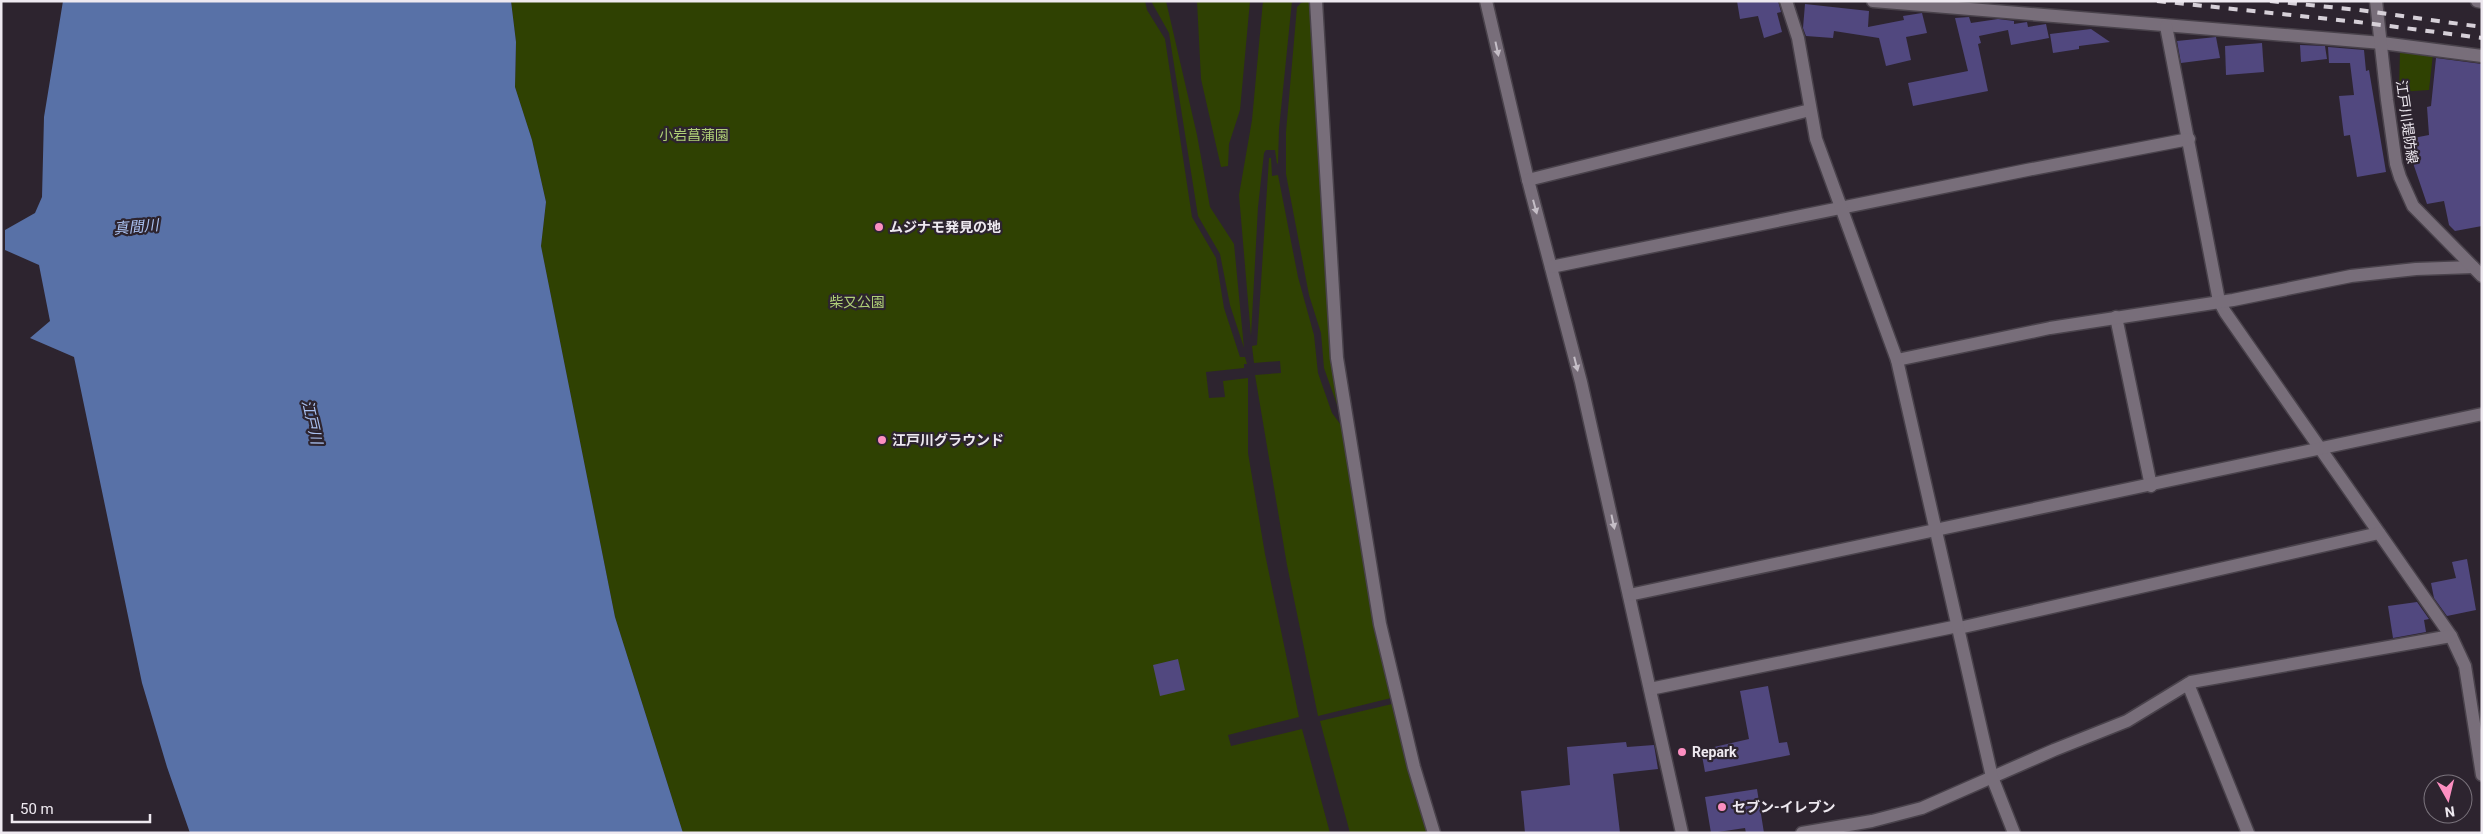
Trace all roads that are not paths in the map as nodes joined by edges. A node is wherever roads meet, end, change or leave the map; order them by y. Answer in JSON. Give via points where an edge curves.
{"nodes":[{"id":1,"x":1316,"y":1,"type":"edge"},
{"id":2,"x":1486,"y":1,"type":"edge"},
{"id":3,"x":1786,"y":1,"type":"edge"},
{"id":4,"x":1873,"y":1,"type":"edge"},
{"id":5,"x":2376,"y":1,"type":"edge"},
{"id":6,"x":2477,"y":1,"type":"edge"},
{"id":7,"x":2482,"y":2,"type":"edge"},
{"id":8,"x":2166,"y":26,"type":"junction"},
{"id":9,"x":2382,"y":43,"type":"junction"},
{"id":10,"x":2482,"y":56,"type":"edge"},
{"id":11,"x":1810,"y":110,"type":"junction"},
{"id":12,"x":2189,"y":140,"type":"junction"},
{"id":13,"x":1528,"y":180,"type":"junction"},
{"id":14,"x":1841,"y":207,"type":"junction"},
{"id":15,"x":1551,"y":267,"type":"junction"},
{"id":16,"x":2477,"y":272,"type":"edge"},
{"id":17,"x":2220,"y":301,"type":"junction"},
{"id":18,"x":2116,"y":317,"type":"junction"},
{"id":19,"x":1897,"y":360,"type":"junction"},
{"id":20,"x":2482,"y":414,"type":"edge"},
{"id":21,"x":2321,"y":449,"type":"junction"},
{"id":22,"x":2151,"y":486,"type":"junction"},
{"id":23,"x":1936,"y":530,"type":"junction"},
{"id":24,"x":2380,"y":533,"type":"junction"},
{"id":25,"x":1628,"y":595,"type":"junction"},
{"id":26,"x":1958,"y":627,"type":"junction"},
{"id":27,"x":2451,"y":636,"type":"junction"},
{"id":28,"x":2188,"y":684,"type":"junction"},
{"id":29,"x":1650,"y":689,"type":"junction"},
{"id":30,"x":2482,"y":775,"type":"edge"},
{"id":31,"x":1992,"y":777,"type":"junction"},
{"id":32,"x":1874,"y":827,"type":"edge"},
{"id":33,"x":1434,"y":833,"type":"edge"},
{"id":34,"x":1682,"y":833,"type":"edge"},
{"id":35,"x":1802,"y":833,"type":"edge"},
{"id":36,"x":2014,"y":833,"type":"edge"},
{"id":37,"x":2248,"y":833,"type":"edge"}],
"edges":[{"from":1,"to":33,"type":"street","via":[[1336,358],[1380,624],[1411,759]]},
{"from":2,"to":13,"type":"street","one_way":true},
{"from":3,"to":11,"type":"street","via":[[1798,38]]},
{"from":4,"to":8,"type":"street"},
{"from":5,"to":9,"type":"street","name":"江戸川堤防線"},
{"from":6,"to":7,"type":"street"},
{"from":8,"to":9,"type":"street"},
{"from":8,"to":12,"type":"street"},
{"from":9,"to":10,"type":"street"},
{"from":9,"to":16,"type":"street","name":"江戸川堤防線","via":[[2387,100],[2400,177],[2413,206]]},
{"from":11,"to":13,"type":"street"},
{"from":11,"to":14,"type":"street","via":[[1816,139]]},
{"from":12,"to":14,"type":"street"},
{"from":12,"to":17,"type":"street"},
{"from":13,"to":15,"type":"street","one_way":true},
{"from":14,"to":15,"type":"street"},
{"from":14,"to":19,"type":"street"},
{"from":15,"to":25,"type":"street","one_way":true,"via":[[1581,382]]},
{"from":16,"to":17,"type":"street","via":[[2416,269],[2351,276]]},
{"from":17,"to":18,"type":"street"},
{"from":17,"to":21,"type":"street","via":[[2224,312]]},
{"from":18,"to":19,"type":"street"},
{"from":18,"to":22,"type":"street"},
{"from":19,"to":23,"type":"street"},
{"from":20,"to":21,"type":"street"},
{"from":21,"to":22,"type":"street"},
{"from":21,"to":24,"type":"street"},
{"from":22,"to":23,"type":"street"},
{"from":23,"to":25,"type":"street"},
{"from":23,"to":26,"type":"street"},
{"from":24,"to":26,"type":"street"},
{"from":24,"to":27,"type":"street"},
{"from":25,"to":29,"type":"street"},
{"from":26,"to":29,"type":"street"},
{"from":26,"to":31,"type":"street"},
{"from":27,"to":28,"type":"street"},
{"from":27,"to":30,"type":"street","via":[[2465,666]]},
{"from":28,"to":31,"type":"street","via":[[2127,721]]},
{"from":28,"to":37,"type":"street"},
{"from":29,"to":34,"type":"street"},
{"from":31,"to":32,"type":"street"},
{"from":31,"to":36,"type":"street"},
{"from":32,"to":35,"type":"street"}]}
